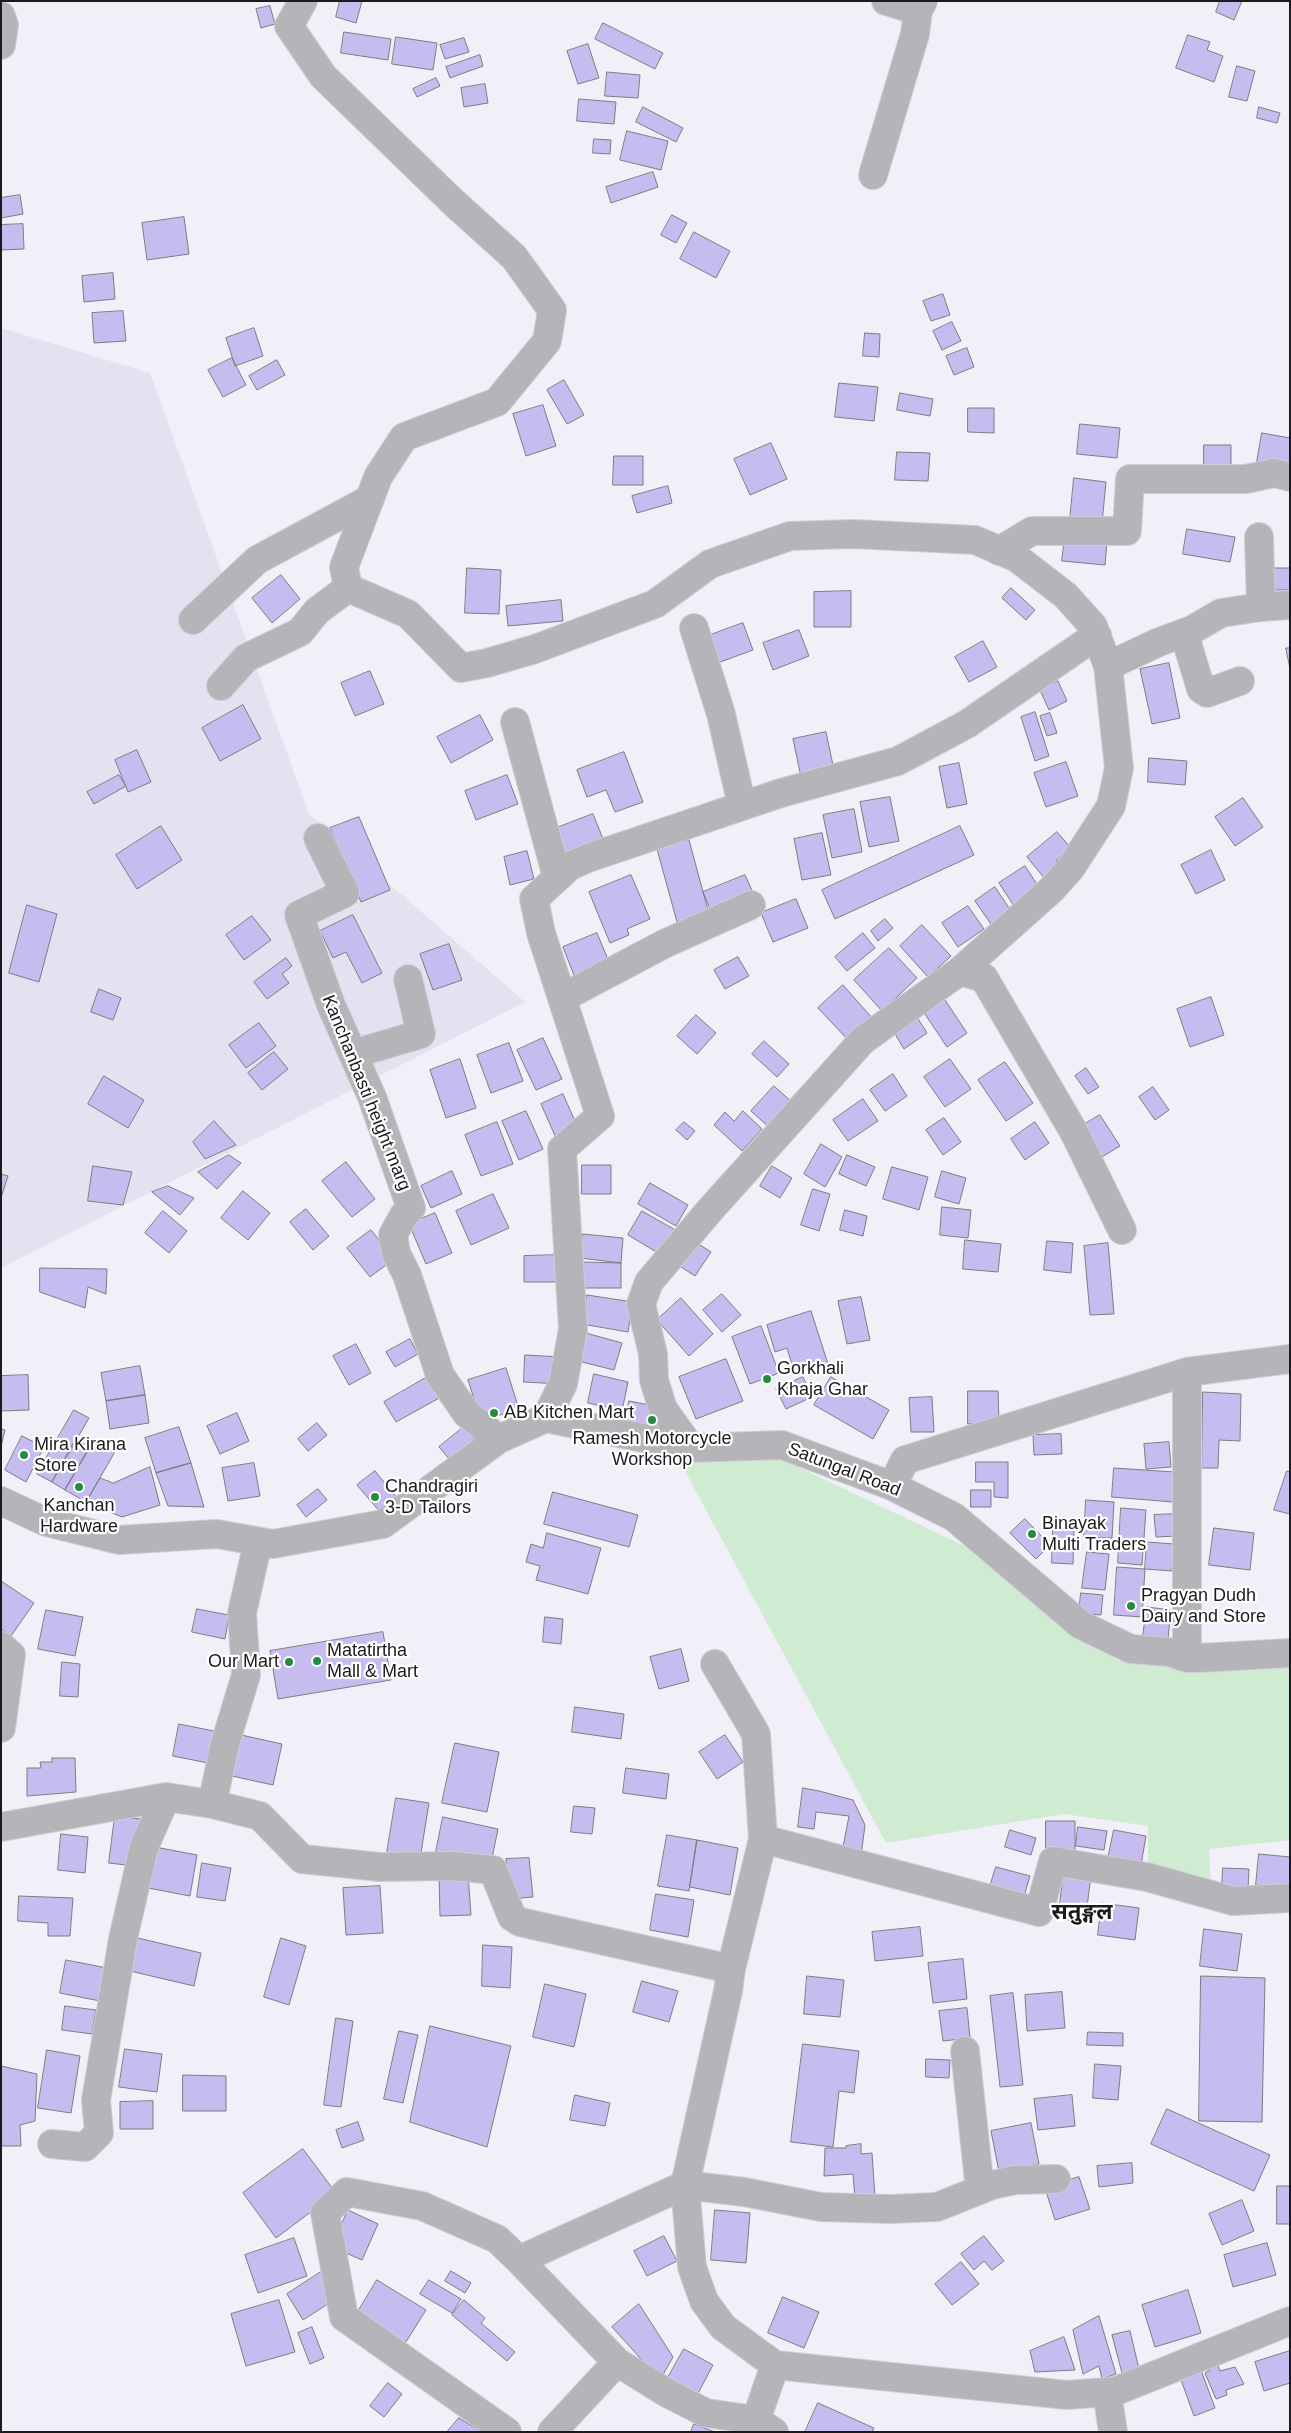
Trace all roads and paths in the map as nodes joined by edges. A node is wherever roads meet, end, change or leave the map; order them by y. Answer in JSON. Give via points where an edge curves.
{"nodes":[{"id":1,"x":303,"y":1,"type":"edge"},
{"id":2,"x":886,"y":1,"type":"edge"},
{"id":3,"x":920,"y":6,"type":"edge"},
{"id":4,"x":1,"y":16,"type":"edge"},
{"id":5,"x":1,"y":45,"type":"edge"},
{"id":6,"x":873,"y":175,"type":"dead end"},
{"id":7,"x":1290,"y":477,"type":"edge"},
{"id":8,"x":370,"y":499,"type":"junction"},
{"id":9,"x":1259,"y":537,"type":"dead end"},
{"id":10,"x":999,"y":550,"type":"junction"},
{"id":11,"x":348,"y":588,"type":"junction"},
{"id":12,"x":1290,"y":605,"type":"edge"},
{"id":13,"x":1260,"y":606,"type":"junction"},
{"id":14,"x":193,"y":620,"type":"dead end"},
{"id":15,"x":694,"y":628,"type":"dead end"},
{"id":16,"x":1184,"y":633,"type":"junction"},
{"id":17,"x":1097,"y":635,"type":"junction"},
{"id":18,"x":1108,"y":666,"type":"junction"},
{"id":19,"x":1240,"y":681,"type":"dead end"},
{"id":20,"x":221,"y":686,"type":"dead end"},
{"id":21,"x":515,"y":722,"type":"dead end"},
{"id":22,"x":742,"y":806,"type":"junction"},
{"id":23,"x":318,"y":838,"type":"dead end"},
{"id":24,"x":557,"y":877,"type":"junction"},
{"id":25,"x":751,"y":905,"type":"dead end"},
{"id":26,"x":960,"y":971,"type":"junction"},
{"id":27,"x":408,"y":979,"type":"dead end"},
{"id":28,"x":562,"y":998,"type":"junction"},
{"id":29,"x":353,"y":1054,"type":"junction"},
{"id":30,"x":1122,"y":1230,"type":"dead end"},
{"id":31,"x":1290,"y":1359,"type":"edge"},
{"id":32,"x":1187,"y":1372,"type":"junction"},
{"id":33,"x":546,"y":1418,"type":"junction"},
{"id":34,"x":500,"y":1439,"type":"junction"},
{"id":35,"x":691,"y":1448,"type":"junction"},
{"id":36,"x":892,"y":1486,"type":"junction"},
{"id":37,"x":1,"y":1502,"type":"edge"},
{"id":38,"x":258,"y":1542,"type":"junction"},
{"id":39,"x":1,"y":1646,"type":"edge"},
{"id":40,"x":1290,"y":1652,"type":"edge"},
{"id":41,"x":1187,"y":1658,"type":"junction"},
{"id":42,"x":715,"y":1664,"type":"dead end"},
{"id":43,"x":1,"y":1728,"type":"edge"},
{"id":44,"x":166,"y":1797,"type":"junction"},
{"id":45,"x":212,"y":1804,"type":"junction"},
{"id":46,"x":1,"y":1827,"type":"edge"},
{"id":47,"x":763,"y":1840,"type":"junction"},
{"id":48,"x":1290,"y":1898,"type":"edge"},
{"id":49,"x":731,"y":1969,"type":"junction"},
{"id":50,"x":965,"y":2051,"type":"dead end"},
{"id":51,"x":52,"y":2144,"type":"dead end"},
{"id":52,"x":1056,"y":2179,"type":"dead end"},
{"id":53,"x":685,"y":2184,"type":"junction"},
{"id":54,"x":980,"y":2190,"type":"junction"},
{"id":55,"x":520,"y":2260,"type":"junction"},
{"id":56,"x":1290,"y":2322,"type":"edge"},
{"id":57,"x":617,"y":2362,"type":"junction"},
{"id":58,"x":775,"y":2365,"type":"junction"},
{"id":59,"x":1107,"y":2392,"type":"junction"},
{"id":60,"x":765,"y":2426,"type":"edge"},
{"id":61,"x":556,"y":2431,"type":"edge"},
{"id":62,"x":507,"y":2432,"type":"edge"},
{"id":63,"x":1113,"y":2432,"type":"edge"}],
"edges":[{"from":1,"to":8,"type":"street","via":[[289,26],[323,76],[514,257],[552,310],[547,340],[496,402],[404,437],[378,477]]},
{"from":2,"to":3,"type":"street"},
{"from":3,"to":6,"type":"street","via":[[915,34]]},
{"from":4,"to":5,"type":"street","via":[[4,24]]},
{"from":7,"to":10,"type":"street","via":[[1274,473],[1246,478],[1130,479],[1127,532],[1032,531]]},
{"from":8,"to":11,"type":"street","via":[[344,567]]},
{"from":8,"to":14,"type":"street","via":[[257,560]]},
{"from":9,"to":13,"type":"street"},
{"from":10,"to":11,"type":"street","via":[[976,540],[853,534],[790,536],[710,564],[655,604],[535,649],[461,668],[408,614]]},
{"from":10,"to":17,"type":"street","via":[[1017,558],[1066,596]]},
{"from":11,"to":20,"type":"street","via":[[318,611],[300,632],[246,658]]},
{"from":12,"to":13,"type":"street"},
{"from":13,"to":16,"type":"street","via":[[1221,613]]},
{"from":15,"to":22,"type":"street","via":[[721,714]]},
{"from":16,"to":18,"type":"street"},
{"from":16,"to":19,"type":"street","via":[[1201,689],[1207,693]]},
{"from":17,"to":18,"type":"street"},
{"from":17,"to":22,"type":"street","via":[[967,724],[898,761]]},
{"from":18,"to":26,"type":"street","via":[[1119,768],[1111,806],[1070,869],[1051,890]]},
{"from":21,"to":24,"type":"street"},
{"from":22,"to":24,"type":"street","via":[[588,858],[570,866]]},
{"from":23,"to":29,"type":"street","name":"Kanchanbasti height marg","via":[[346,893],[299,915],[331,1005]]},
{"from":24,"to":28,"type":"street","via":[[534,899],[541,933]]},
{"from":25,"to":28,"type":"street","via":[[666,944]]},
{"from":26,"to":30,"type":"street","via":[[984,978],[1074,1132]]},
{"from":26,"to":35,"type":"street","via":[[863,1040],[649,1282],[641,1304],[653,1354],[654,1380],[663,1409]]},
{"from":27,"to":29,"type":"street","via":[[421,1034]]},
{"from":28,"to":33,"type":"street","via":[[600,1116],[562,1149],[573,1329],[563,1384]]},
{"from":29,"to":34,"type":"street","name":"Kanchanbasti height marg","via":[[372,1097],[411,1208],[393,1235],[396,1253],[407,1275],[440,1375],[467,1414]]},
{"from":31,"to":32,"type":"street"},
{"from":32,"to":36,"type":"street","via":[[905,1460]]},
{"from":32,"to":41,"type":"street"},
{"from":33,"to":34,"type":"street"},
{"from":33,"to":35,"type":"street","name":"Satungal Road"},
{"from":34,"to":38,"type":"street","via":[[383,1524],[282,1543]]},
{"from":35,"to":36,"type":"street","name":"Satungal Road","via":[[782,1445]]},
{"from":36,"to":41,"type":"street","name":"Satungal Road","via":[[954,1517],[1081,1624],[1130,1649],[1168,1652]]},
{"from":37,"to":38,"type":"street","via":[[46,1522],[119,1540],[217,1534]]},
{"from":38,"to":45,"type":"street","via":[[242,1613],[246,1675],[225,1744]]},
{"from":39,"to":43,"type":"street","via":[[11,1656]]},
{"from":40,"to":41,"type":"street","name":"Satungal Road"},
{"from":42,"to":47,"type":"street","via":[[756,1734]]},
{"from":44,"to":45,"type":"street"},
{"from":44,"to":46,"type":"street"},
{"from":44,"to":51,"type":"street","via":[[144,1847],[123,1939],[96,2100],[99,2133],[85,2147]]},
{"from":45,"to":49,"type":"street","via":[[260,1816],[302,1859],[380,1867],[453,1866],[493,1870],[512,1917],[520,1922]]},
{"from":47,"to":48,"type":"street","via":[[1039,1912],[1053,1861],[1147,1876],[1234,1901]]},
{"from":47,"to":49,"type":"street"},
{"from":49,"to":53,"type":"street"},
{"from":50,"to":54,"type":"street"},
{"from":52,"to":54,"type":"street","via":[[1015,2180]]},
{"from":53,"to":54,"type":"street","via":[[821,2207],[890,2210],[937,2208]]},
{"from":53,"to":55,"type":"street"},
{"from":53,"to":58,"type":"street","via":[[692,2267],[704,2301],[723,2327]]},
{"from":55,"to":57,"type":"street"},
{"from":55,"to":62,"type":"street","via":[[496,2238],[422,2206],[347,2192],[325,2214],[344,2317]]},
{"from":56,"to":59,"type":"street"},
{"from":57,"to":60,"type":"street","via":[[667,2393],[706,2412]]},
{"from":57,"to":61,"type":"street"},
{"from":58,"to":59,"type":"street","via":[[1067,2395]]},
{"from":58,"to":60,"type":"street"},
{"from":59,"to":63,"type":"street"}]}
